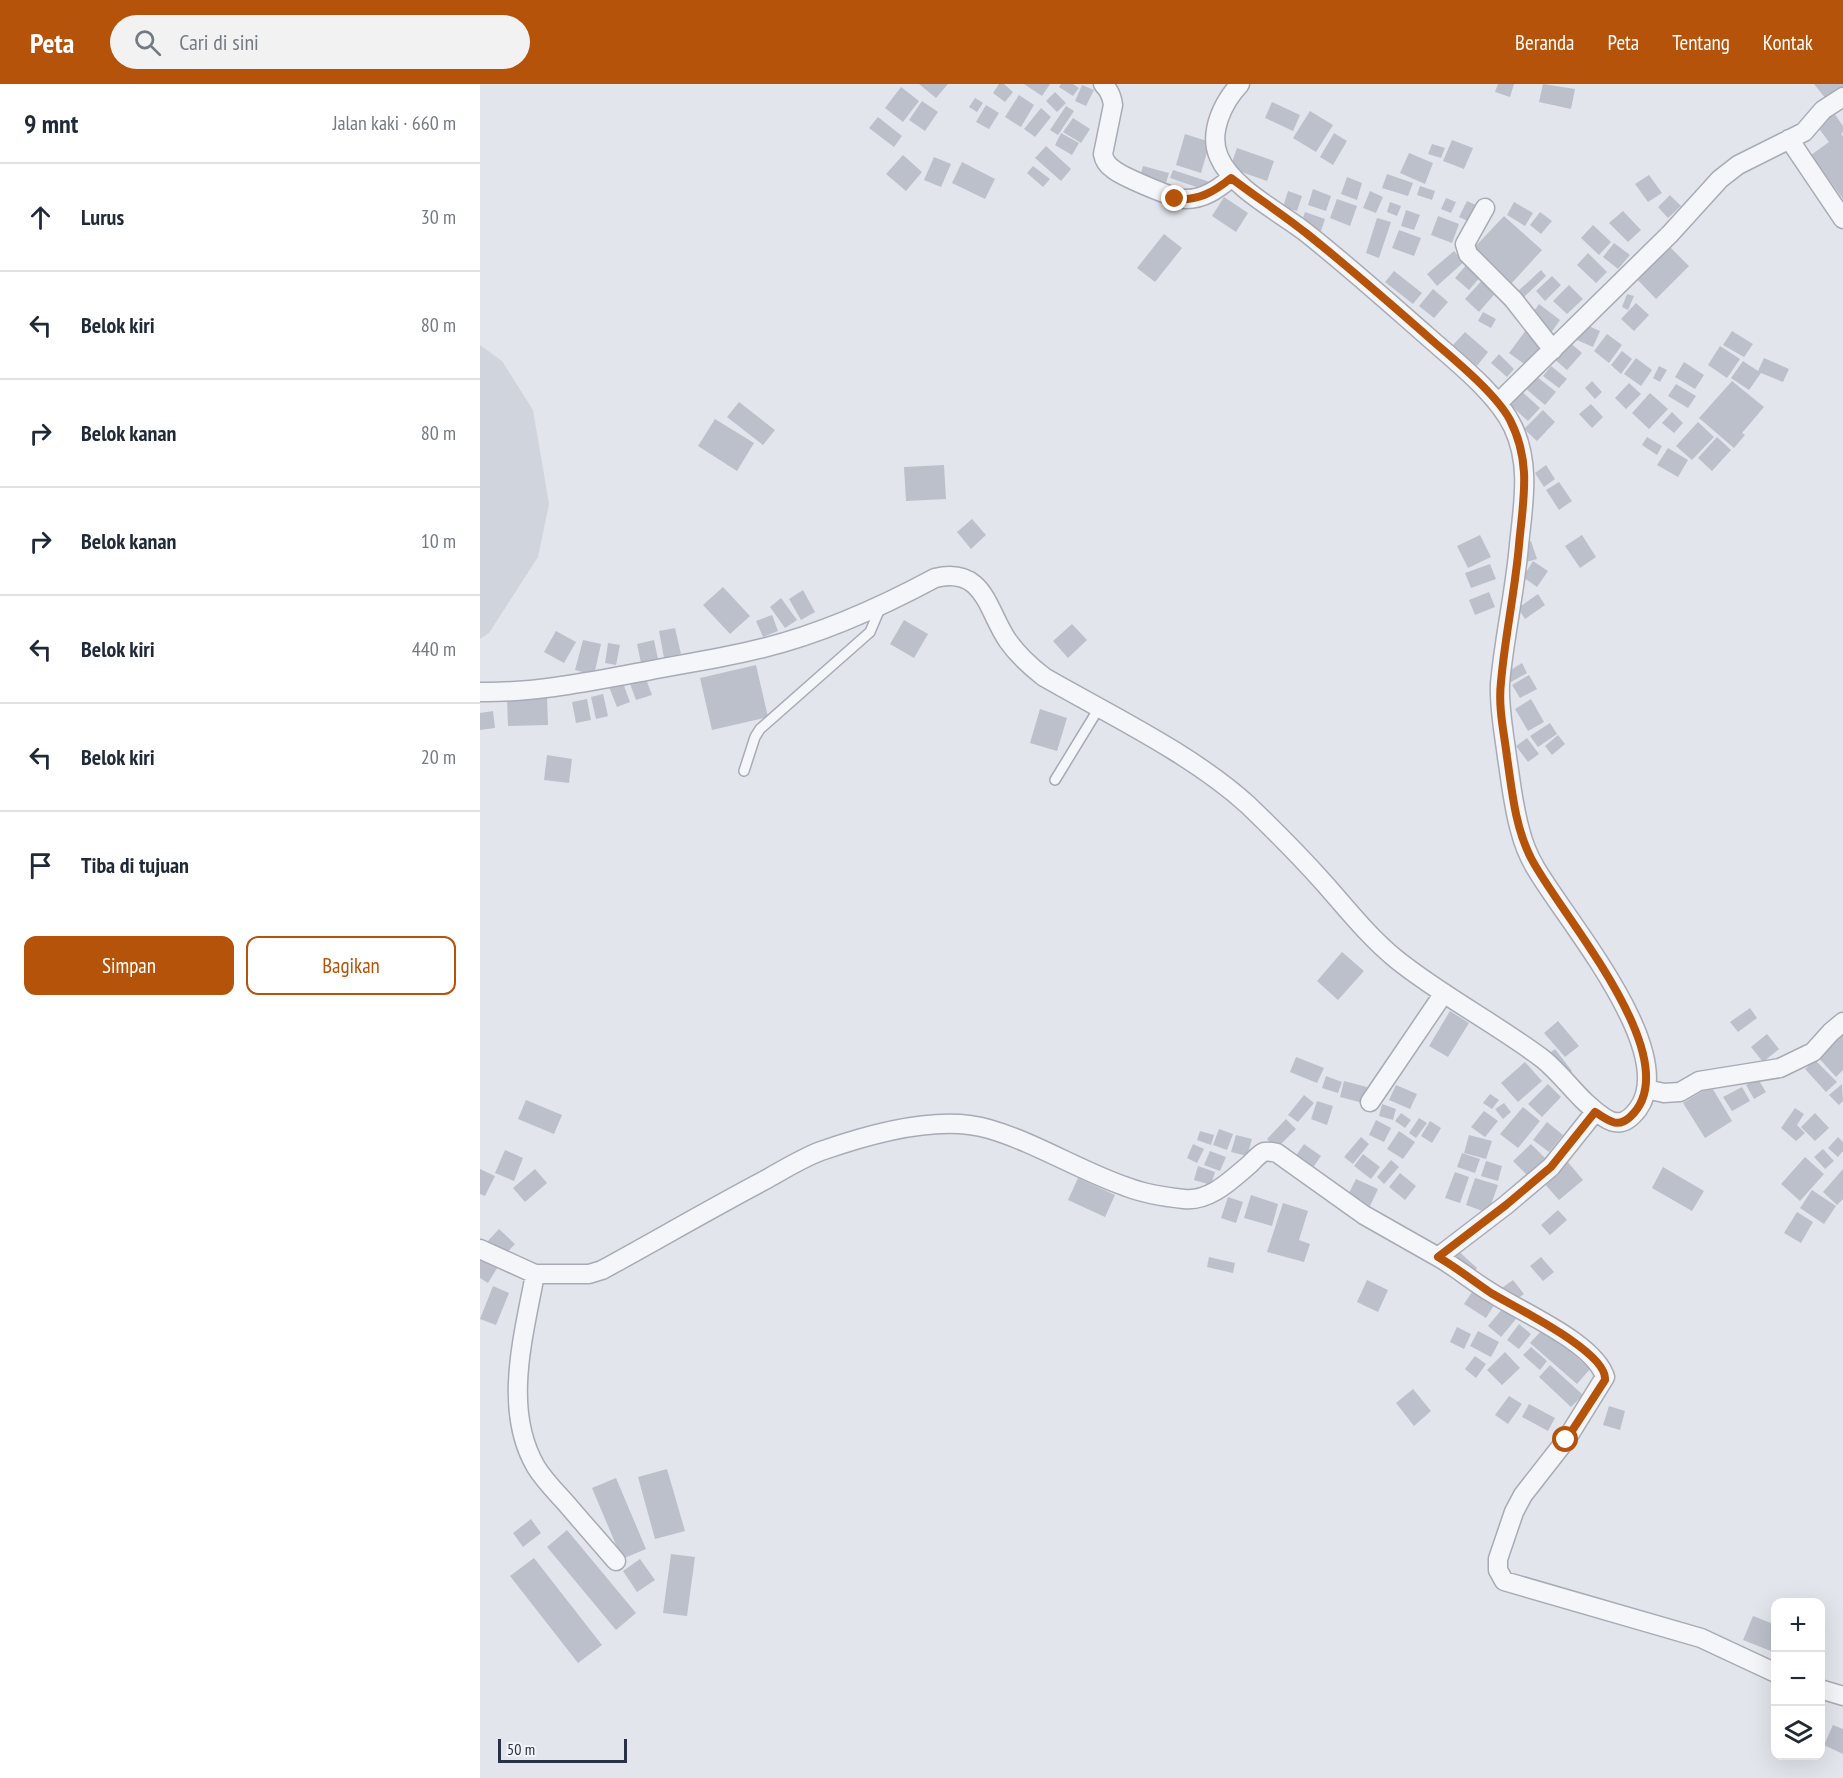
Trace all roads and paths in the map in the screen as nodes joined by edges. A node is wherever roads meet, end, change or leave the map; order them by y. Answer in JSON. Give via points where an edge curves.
{"nodes":[{"id":1,"x":1103,"y":84,"type":"edge"},
{"id":2,"x":1239,"y":84,"type":"edge"},
{"id":3,"x":1843,"y":97,"type":"edge"},
{"id":4,"x":1789,"y":140,"type":"junction"},
{"id":5,"x":1231,"y":178,"type":"junction"},
{"id":6,"x":1485,"y":208,"type":"dead end"},
{"id":7,"x":1843,"y":219,"type":"edge"},
{"id":8,"x":1553,"y":350,"type":"junction"},
{"id":9,"x":1498,"y":403,"type":"junction"},
{"id":10,"x":881,"y":605,"type":"junction"},
{"id":11,"x":480,"y":692,"type":"edge"},
{"id":12,"x":1099,"y":708,"type":"junction"},
{"id":13,"x":744,"y":771,"type":"dead end"},
{"id":14,"x":1055,"y":780,"type":"dead end"},
{"id":15,"x":1444,"y":993,"type":"junction"},
{"id":16,"x":1843,"y":1022,"type":"edge"},
{"id":17,"x":1646,"y":1089,"type":"junction"},
{"id":18,"x":1370,"y":1102,"type":"dead end"},
{"id":19,"x":1595,"y":1112,"type":"junction"},
{"id":20,"x":480,"y":1249,"type":"edge"},
{"id":21,"x":1438,"y":1257,"type":"junction"},
{"id":22,"x":535,"y":1274,"type":"junction"},
{"id":23,"x":616,"y":1561,"type":"dead end"},
{"id":24,"x":1771,"y":1671,"type":"edge"},
{"id":25,"x":1825,"y":1690,"type":"edge"},
{"id":26,"x":1843,"y":1696,"type":"edge"}],
"edges":[{"from":1,"to":5,"type":"street","via":[[1113,105],[1103,154],[1114,170],[1165,195],[1185,200],[1208,194]]},
{"from":2,"to":5,"type":"street","via":[[1226,101],[1216,134],[1218,157]]},
{"from":3,"to":4,"type":"street","via":[[1823,110],[1804,132]]},
{"from":4,"to":7,"type":"street"},
{"from":4,"to":8,"type":"street","via":[[1738,165],[1720,179]]},
{"from":5,"to":9,"type":"street","via":[[1304,231],[1451,357]]},
{"from":6,"to":8,"type":"street","via":[[1465,244],[1468,254],[1513,299]]},
{"from":8,"to":9,"type":"street"},
{"from":9,"to":17,"type":"street","via":[[1516,433],[1524,474],[1524,516],[1500,686],[1503,736],[1515,808],[1535,867],[1630,1017],[1643,1051]]},
{"from":10,"to":11,"type":"street","via":[[816,633],[744,652],[545,688]]},
{"from":10,"to":12,"type":"street","via":[[935,578],[948,575],[968,579],[986,596],[1007,640],[1030,666]]},
{"from":10,"to":13,"type":"lane","via":[[870,632],[760,729]]},
{"from":12,"to":14,"type":"lane"},
{"from":12,"to":15,"type":"street","via":[[1188,761],[1246,804],[1377,942]]},
{"from":15,"to":18,"type":"street"},
{"from":15,"to":19,"type":"street","via":[[1556,1070]]},
{"from":16,"to":17,"type":"street","via":[[1813,1052],[1780,1068],[1698,1081],[1680,1092]]},
{"from":17,"to":19,"type":"street","via":[[1636,1112],[1619,1124]]},
{"from":19,"to":21,"type":"street","via":[[1551,1167]]},
{"from":20,"to":22,"type":"street"},
{"from":21,"to":22,"type":"street","via":[[1364,1215],[1271,1151],[1261,1153],[1227,1184],[1190,1200],[1128,1188],[990,1129],[951,1123],[893,1130],[820,1151],[602,1270],[589,1274]]},
{"from":21,"to":24,"type":"street","via":[[1580,1346],[1605,1377],[1514,1512],[1498,1559],[1504,1581],[1701,1638]]},
{"from":22,"to":23,"type":"street","via":[[520,1360],[521,1430],[536,1466]]},
{"from":25,"to":26,"type":"street"}]}
